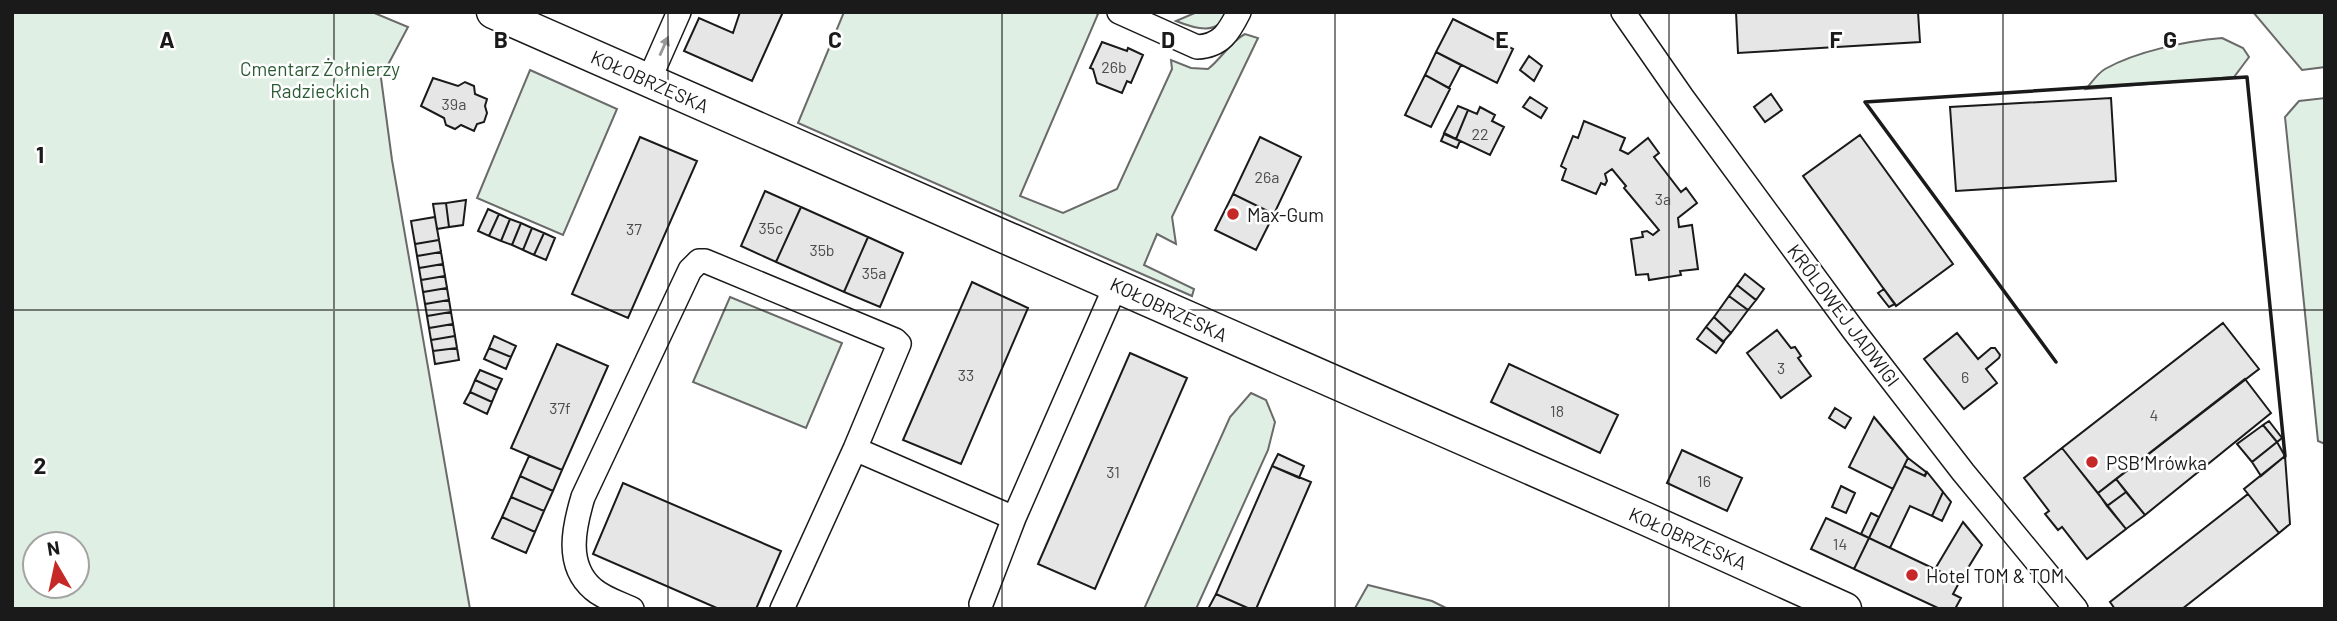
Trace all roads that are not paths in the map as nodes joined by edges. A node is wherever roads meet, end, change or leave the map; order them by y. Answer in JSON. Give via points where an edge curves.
{"nodes":[{"id":1,"x":493,"y":12,"type":"edge"},
{"id":2,"x":679,"y":12,"type":"edge"},
{"id":3,"x":1119,"y":12,"type":"edge"},
{"id":4,"x":1239,"y":12,"type":"edge"},
{"id":5,"x":1623,"y":12,"type":"edge"},
{"id":6,"x":649,"y":80,"type":"junction"},
{"id":7,"x":1116,"y":285,"type":"junction"},
{"id":8,"x":855,"y":449,"type":"junction"},
{"id":9,"x":1014,"y":518,"type":"junction"},
{"id":10,"x":981,"y":604,"type":"dead end"},
{"id":11,"x":632,"y":609,"type":"edge"},
{"id":12,"x":782,"y":609,"type":"edge"},
{"id":13,"x":1845,"y":609,"type":"edge"},
{"id":14,"x":2076,"y":609,"type":"edge"}],
"edges":[{"from":1,"to":6,"type":"main road","name":"KOŁOBRZESKA"},
{"from":6,"to":2,"type":"street","one_way":true},
{"from":3,"to":4,"type":"street","via":[[1197,47],[1211,47],[1221,41]]},
{"from":5,"to":14,"type":"street","name":"KRÓLOWEJ JADWIGI","via":[[1854,331]]},
{"from":6,"to":7,"type":"main road","name":"KOŁOBRZESKA"},
{"from":7,"to":9,"type":"street"},
{"from":7,"to":13,"type":"main road","name":"KOŁOBRZESKA"},
{"from":8,"to":9,"type":"street"},
{"from":8,"to":11,"type":"street","via":[[899,344],[699,261],[690,270],[583,497],[573,534],[578,570],[586,582]]},
{"from":8,"to":12,"type":"street"},
{"from":9,"to":10,"type":"street"}]}
